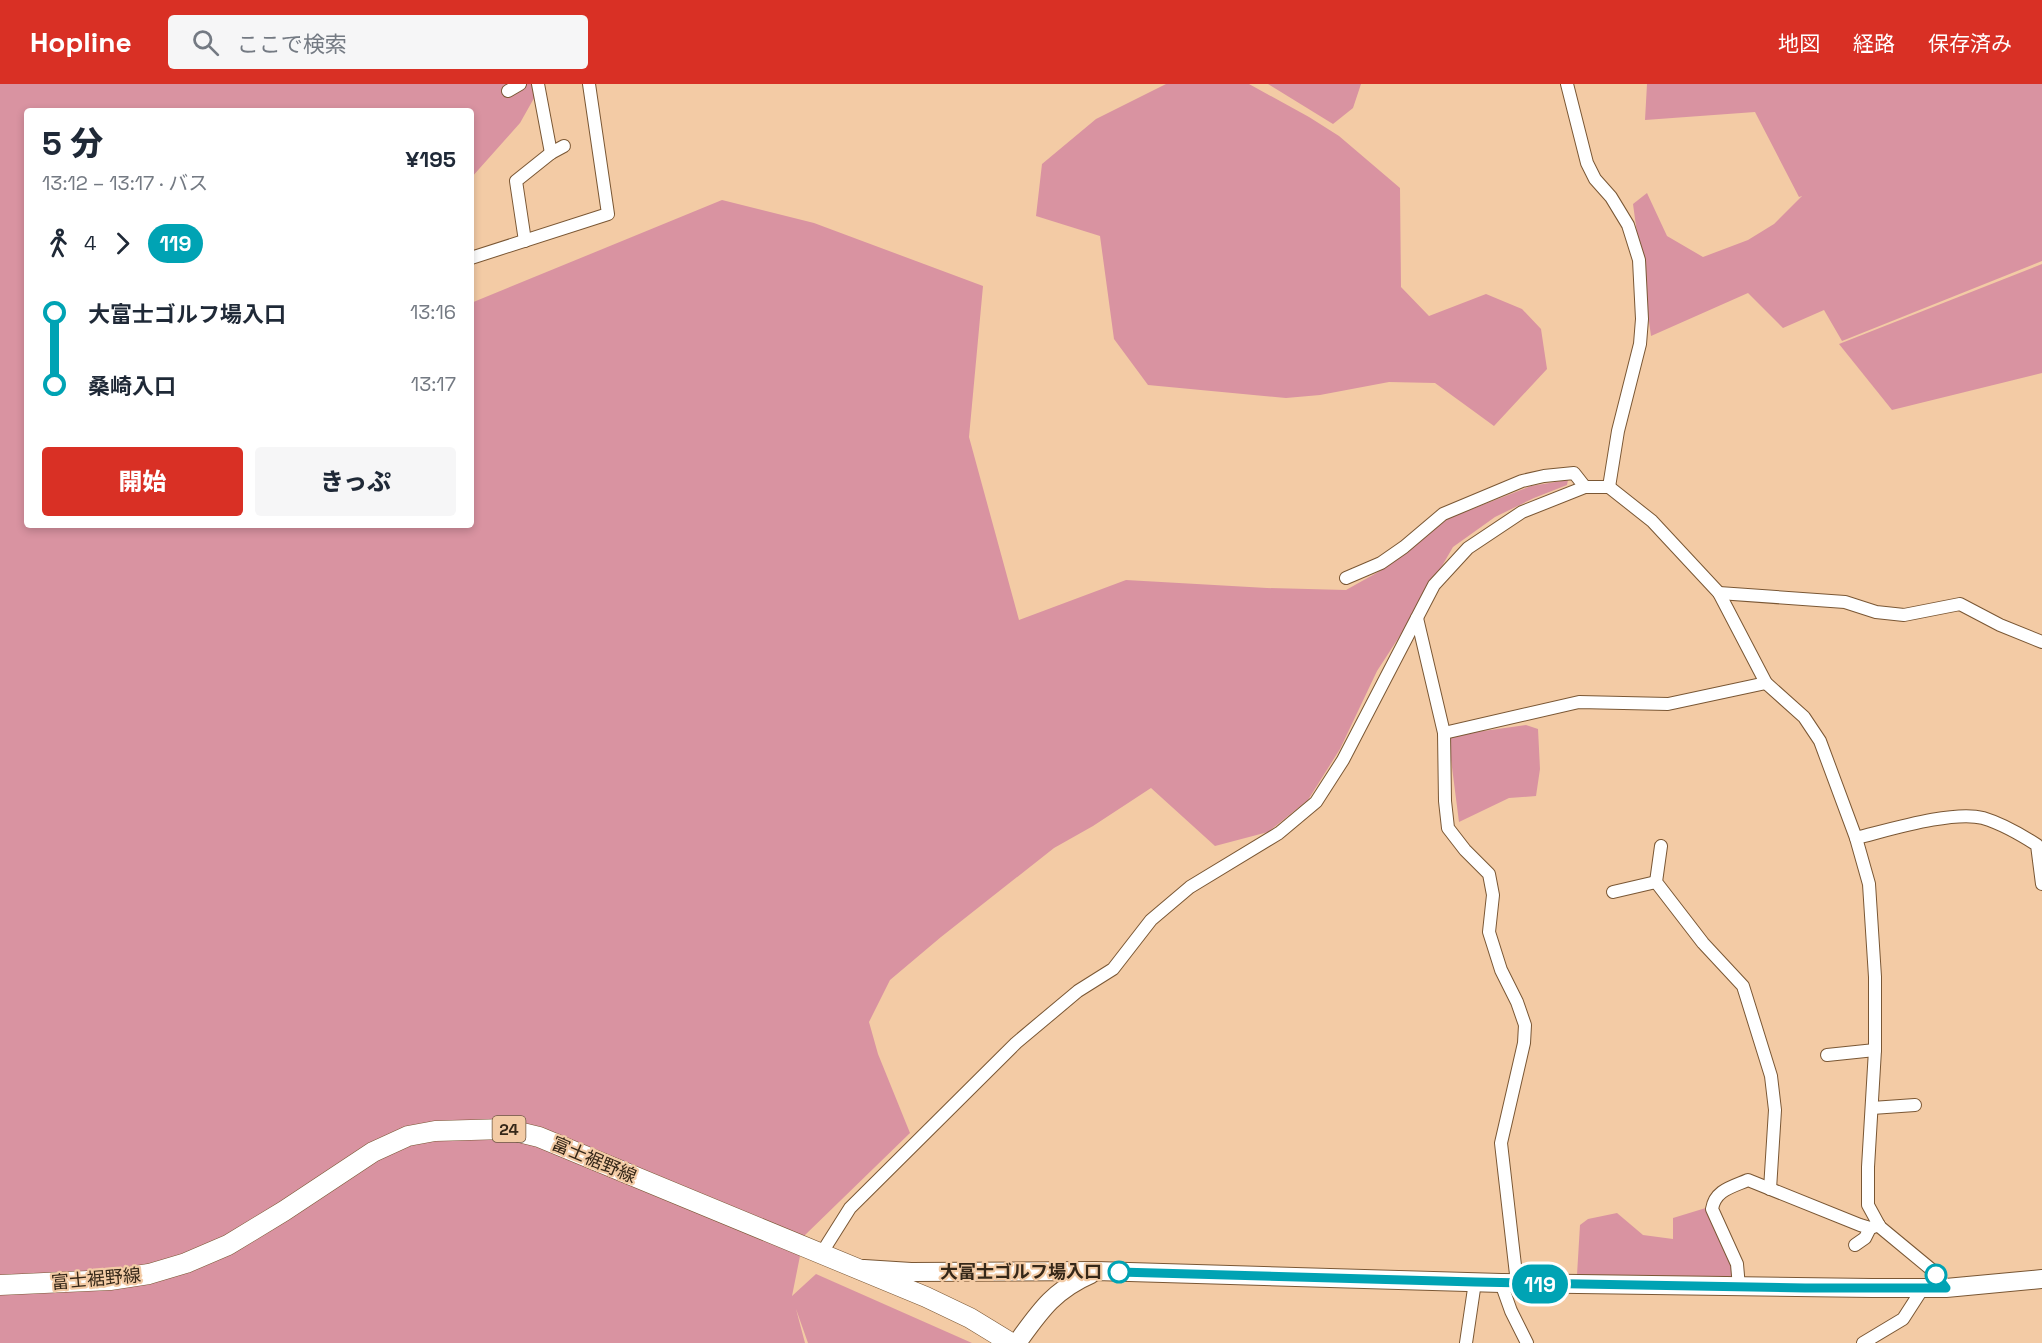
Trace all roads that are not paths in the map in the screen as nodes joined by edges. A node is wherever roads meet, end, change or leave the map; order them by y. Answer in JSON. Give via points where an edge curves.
{"nodes":[{"id":1,"x":520,"y":84,"type":"edge"},
{"id":2,"x":538,"y":84,"type":"edge"},
{"id":3,"x":589,"y":84,"type":"edge"},
{"id":4,"x":1567,"y":84,"type":"edge"},
{"id":5,"x":508,"y":91,"type":"dead end"},
{"id":6,"x":564,"y":146,"type":"dead end"},
{"id":7,"x":550,"y":153,"type":"junction"},
{"id":8,"x":525,"y":241,"type":"junction"},
{"id":9,"x":474,"y":257,"type":"edge"},
{"id":10,"x":1585,"y":487,"type":"junction"},
{"id":11,"x":1609,"y":487,"type":"junction"},
{"id":12,"x":1346,"y":578,"type":"dead end"},
{"id":13,"x":1719,"y":593,"type":"junction"},
{"id":14,"x":1417,"y":618,"type":"junction"},
{"id":15,"x":2042,"y":642,"type":"edge"},
{"id":16,"x":1766,"y":683,"type":"junction"},
{"id":17,"x":1444,"y":733,"type":"junction"},
{"id":18,"x":1856,"y":838,"type":"junction"},
{"id":19,"x":1662,"y":846,"type":"dead end"},
{"id":20,"x":1656,"y":882,"type":"junction"},
{"id":21,"x":2042,"y":884,"type":"edge"},
{"id":22,"x":1613,"y":892,"type":"dead end"},
{"id":23,"x":1875,"y":1050,"type":"junction"},
{"id":24,"x":1827,"y":1055,"type":"dead end"},
{"id":25,"x":1915,"y":1105,"type":"dead end"},
{"id":26,"x":1872,"y":1108,"type":"junction"},
{"id":27,"x":1770,"y":1189,"type":"junction"},
{"id":28,"x":1874,"y":1226,"type":"junction"},
{"id":29,"x":1855,"y":1245,"type":"dead end"},
{"id":30,"x":821,"y":1254,"type":"junction"},
{"id":31,"x":856,"y":1268,"type":"junction"},
{"id":32,"x":1096,"y":1272,"type":"junction"},
{"id":33,"x":2042,"y":1279,"type":"edge"},
{"id":34,"x":1475,"y":1282,"type":"junction"},
{"id":35,"x":1509,"y":1283,"type":"junction"},
{"id":36,"x":0,"y":1285,"type":"edge"},
{"id":37,"x":1739,"y":1287,"type":"junction"},
{"id":38,"x":1923,"y":1288,"type":"junction"},
{"id":39,"x":1946,"y":1288,"type":"junction"},
{"id":40,"x":1011,"y":1343,"type":"edge"},
{"id":41,"x":1017,"y":1343,"type":"edge"},
{"id":42,"x":1466,"y":1343,"type":"edge"},
{"id":43,"x":1527,"y":1343,"type":"edge"},
{"id":44,"x":1863,"y":1343,"type":"edge"}],
"edges":[{"from":1,"to":5,"type":"street"},
{"from":2,"to":7,"type":"street"},
{"from":3,"to":8,"type":"street","via":[[608,214]]},
{"from":4,"to":11,"type":"street","via":[[1587,163],[1628,225],[1639,260],[1640,344],[1618,431]]},
{"from":6,"to":7,"type":"street"},
{"from":7,"to":8,"type":"street","via":[[516,181]]},
{"from":8,"to":9,"type":"street"},
{"from":10,"to":11,"type":"street"},
{"from":10,"to":12,"type":"street","via":[[1574,473],[1522,481],[1443,514],[1381,563]]},
{"from":10,"to":14,"type":"street","via":[[1522,512],[1468,548],[1434,585]]},
{"from":11,"to":13,"type":"street","via":[[1652,521]]},
{"from":13,"to":15,"type":"street","via":[[1845,602],[1876,612],[1904,615],[1960,604]]},
{"from":13,"to":16,"type":"street"},
{"from":14,"to":17,"type":"street"},
{"from":14,"to":30,"type":"street","via":[[1343,760],[1316,802],[1279,833],[1190,888],[1151,920],[1113,969],[1078,991],[1016,1043],[850,1208]]},
{"from":16,"to":17,"type":"street","via":[[1668,704],[1579,702]]},
{"from":16,"to":18,"type":"street","via":[[1804,717],[1821,741]]},
{"from":17,"to":35,"type":"street","via":[[1448,828],[1489,874],[1493,895],[1489,932],[1525,1025],[1501,1143]]},
{"from":18,"to":21,"type":"street","via":[[1958,815],[1982,818],[2037,845]]},
{"from":18,"to":23,"type":"street","via":[[1869,884]]},
{"from":19,"to":20,"type":"street"},
{"from":20,"to":22,"type":"street"},
{"from":20,"to":27,"type":"street","via":[[1703,943],[1743,986],[1771,1076],[1775,1110]]},
{"from":23,"to":24,"type":"street"},
{"from":23,"to":26,"type":"street"},
{"from":25,"to":26,"type":"street"},
{"from":26,"to":28,"type":"street","via":[[1868,1205]]},
{"from":27,"to":28,"type":"street"},
{"from":27,"to":37,"type":"street","via":[[1748,1180],[1721,1192],[1713,1201],[1712,1209],[1737,1264]]},
{"from":28,"to":29,"type":"street"},
{"from":28,"to":39,"type":"street","via":[[1932,1270]]},
{"from":30,"to":31,"type":"main road","name":"富士裾野線","number":"24"},
{"from":30,"to":36,"type":"main road","name":"富士裾野線","number":"24","via":[[539,1137],[506,1129],[447,1130],[408,1136],[373,1152],[228,1245],[186,1263],[110,1280]]},
{"from":31,"to":32,"type":"street","via":[[960,1273]]},
{"from":31,"to":40,"type":"main road","name":"富士裾野線","number":"24","via":[[970,1318]]},
{"from":32,"to":34,"type":"street"},
{"from":32,"to":41,"type":"street","via":[[1075,1280],[1053,1296]]},
{"from":33,"to":39,"type":"street"},
{"from":34,"to":35,"type":"street"},
{"from":34,"to":42,"type":"street"},
{"from":35,"to":37,"type":"street"},
{"from":35,"to":43,"type":"street","via":[[1511,1311]]},
{"from":37,"to":38,"type":"street"},
{"from":38,"to":39,"type":"street"},
{"from":38,"to":44,"type":"street","via":[[1903,1319]]}]}
